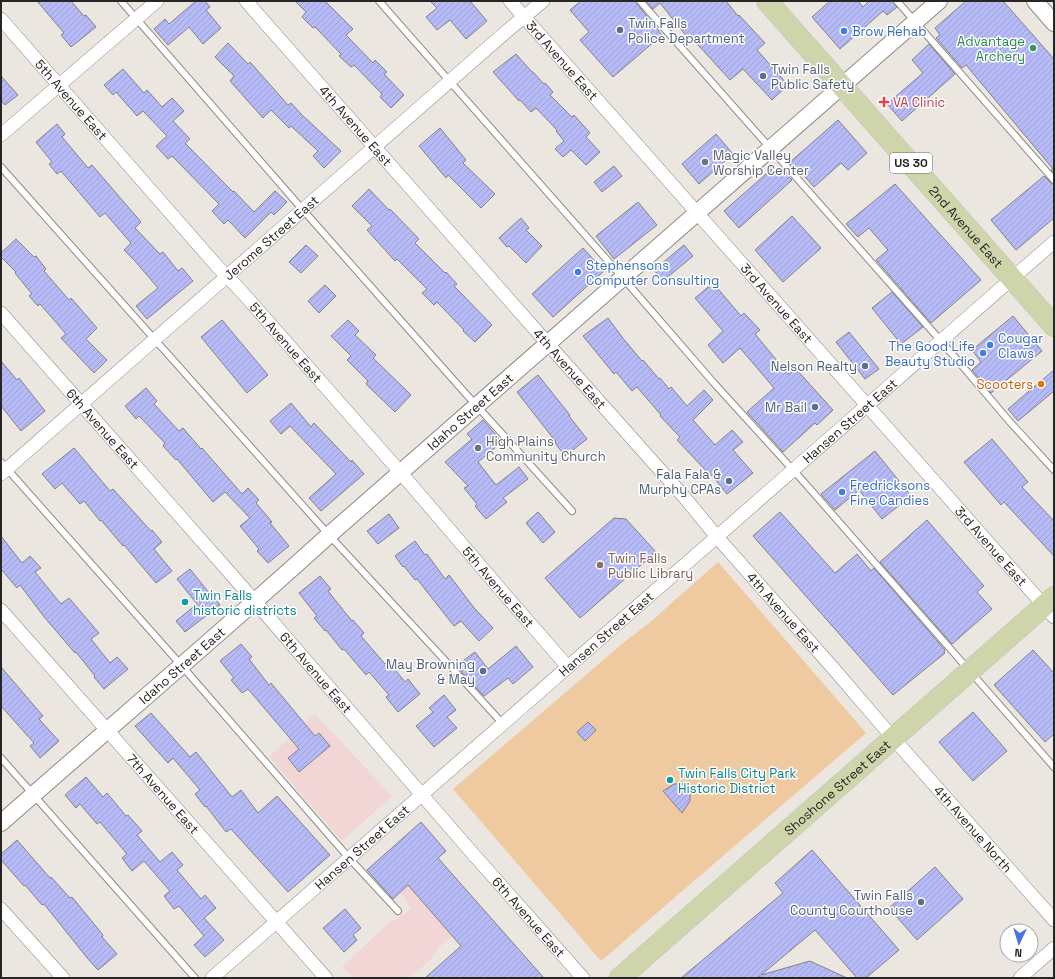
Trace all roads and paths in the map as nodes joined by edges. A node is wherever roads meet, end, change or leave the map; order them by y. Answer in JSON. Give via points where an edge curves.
{"nodes":[{"id":1,"x":121,"y":1,"type":"edge"},
{"id":2,"x":156,"y":1,"type":"edge"},
{"id":3,"x":246,"y":1,"type":"edge"},
{"id":4,"x":379,"y":1,"type":"edge"},
{"id":5,"x":510,"y":1,"type":"edge"},
{"id":6,"x":543,"y":1,"type":"edge"},
{"id":7,"x":640,"y":1,"type":"edge"},
{"id":8,"x":767,"y":1,"type":"edge"},
{"id":9,"x":897,"y":1,"type":"edge"},
{"id":10,"x":939,"y":1,"type":"edge"},
{"id":11,"x":1035,"y":1,"type":"edge"},
{"id":12,"x":524,"y":17,"type":"junction"},
{"id":13,"x":1,"y":19,"type":"edge"},
{"id":14,"x":137,"y":19,"type":"junction"},
{"id":15,"x":916,"y":22,"type":"junction"},
{"id":16,"x":1054,"y":23,"type":"edge"},
{"id":17,"x":450,"y":81,"type":"junction"},
{"id":18,"x":59,"y":85,"type":"junction"},
{"id":19,"x":842,"y":86,"type":"junction"},
{"id":20,"x":1,"y":135,"type":"edge"},
{"id":21,"x":375,"y":147,"type":"junction"},
{"id":22,"x":771,"y":149,"type":"junction"},
{"id":23,"x":1,"y":167,"type":"edge"},
{"id":24,"x":1054,"y":180,"type":"edge"},
{"id":25,"x":302,"y":210,"type":"junction"},
{"id":26,"x":697,"y":213,"type":"junction"},
{"id":27,"x":1054,"y":242,"type":"edge"},
{"id":28,"x":227,"y":276,"type":"junction"},
{"id":29,"x":623,"y":278,"type":"junction"},
{"id":30,"x":1012,"y":278,"type":"junction"},
{"id":31,"x":1,"y":313,"type":"edge"},
{"id":32,"x":1054,"y":326,"type":"edge"},
{"id":33,"x":155,"y":340,"type":"junction"},
{"id":34,"x":941,"y":341,"type":"junction"},
{"id":35,"x":548,"y":344,"type":"junction"},
{"id":36,"x":82,"y":404,"type":"junction"},
{"id":37,"x":867,"y":405,"type":"junction"},
{"id":38,"x":478,"y":406,"type":"junction"},
{"id":39,"x":3,"y":469,"type":"edge"},
{"id":40,"x":793,"y":470,"type":"junction"},
{"id":41,"x":1054,"y":470,"type":"edge"},
{"id":42,"x":401,"y":473,"type":"junction"},
{"id":43,"x":572,"y":511,"type":"dead end"},
{"id":44,"x":329,"y":535,"type":"junction"},
{"id":45,"x":717,"y":536,"type":"junction"},
{"id":46,"x":256,"y":602,"type":"junction"},
{"id":47,"x":1051,"y":606,"type":"edge"},
{"id":48,"x":1,"y":610,"type":"edge"},
{"id":49,"x":181,"y":665,"type":"junction"},
{"id":50,"x":568,"y":667,"type":"junction"},
{"id":51,"x":970,"y":671,"type":"junction"},
{"id":52,"x":502,"y":724,"type":"junction"},
{"id":53,"x":107,"y":731,"type":"junction"},
{"id":54,"x":893,"y":738,"type":"junction"},
{"id":55,"x":1,"y":758,"type":"edge"},
{"id":56,"x":1054,"y":767,"type":"edge"},
{"id":57,"x":422,"y":794,"type":"junction"},
{"id":58,"x":33,"y":795,"type":"junction"},
{"id":59,"x":1,"y":823,"type":"edge"},
{"id":60,"x":349,"y":858,"type":"junction"},
{"id":61,"x":1,"y":909,"type":"edge"},
{"id":62,"x":398,"y":911,"type":"dead end"},
{"id":63,"x":1054,"y":920,"type":"edge"},
{"id":64,"x":276,"y":922,"type":"junction"},
{"id":65,"x":1054,"y":948,"type":"edge"},
{"id":66,"x":62,"y":978,"type":"edge"},
{"id":67,"x":195,"y":978,"type":"edge"},
{"id":68,"x":212,"y":978,"type":"edge"},
{"id":69,"x":326,"y":978,"type":"edge"},
{"id":70,"x":583,"y":978,"type":"edge"},
{"id":71,"x":620,"y":978,"type":"edge"},
{"id":72,"x":1020,"y":978,"type":"edge"}],
"edges":[{"from":1,"to":14,"type":"lane"},
{"from":2,"to":14,"type":"street"},
{"from":3,"to":21,"type":"street","name":"4th Avenue East"},
{"from":4,"to":17,"type":"lane"},
{"from":5,"to":12,"type":"street","name":"3rd Avenue East"},
{"from":6,"to":12,"type":"street","name":"Jerome Street East"},
{"from":7,"to":22,"type":"lane"},
{"from":8,"to":19,"type":"main road","name":"2nd Avenue East","number":"US 30"},
{"from":9,"to":15,"type":"lane"},
{"from":10,"to":15,"type":"street","name":"Idaho Street East"},
{"from":11,"to":16,"type":"street"},
{"from":12,"to":17,"type":"street","name":"Jerome Street East"},
{"from":12,"to":26,"type":"street","name":"3rd Avenue East"},
{"from":13,"to":18,"type":"street","name":"5th Avenue East"},
{"from":14,"to":18,"type":"street"},
{"from":14,"to":25,"type":"lane"},
{"from":15,"to":19,"type":"street","name":"Idaho Street East"},
{"from":15,"to":24,"type":"lane"},
{"from":17,"to":21,"type":"street","name":"Jerome Street East"},
{"from":17,"to":29,"type":"lane"},
{"from":18,"to":20,"type":"street"},
{"from":18,"to":28,"type":"street","name":"5th Avenue East"},
{"from":19,"to":22,"type":"street","name":"Idaho Street East"},
{"from":19,"to":30,"type":"main road","name":"2nd Avenue East","number":"US 30"},
{"from":21,"to":25,"type":"street","name":"Jerome Street East"},
{"from":21,"to":35,"type":"street","name":"4th Avenue East"},
{"from":22,"to":26,"type":"street","name":"Idaho Street East"},
{"from":22,"to":34,"type":"lane"},
{"from":23,"to":33,"type":"lane"},
{"from":25,"to":28,"type":"street","name":"Jerome Street East"},
{"from":25,"to":38,"type":"lane"},
{"from":26,"to":29,"type":"street","name":"Idaho Street East"},
{"from":26,"to":37,"type":"street","name":"3rd Avenue East"},
{"from":27,"to":30,"type":"street","name":"Hansen Street East"},
{"from":28,"to":33,"type":"street","name":"Jerome Street East"},
{"from":28,"to":42,"type":"street","name":"5th Avenue East"},
{"from":29,"to":35,"type":"street","name":"Idaho Street East"},
{"from":29,"to":40,"type":"lane"},
{"from":30,"to":32,"type":"main road","name":"2nd Avenue East","number":"US 30"},
{"from":30,"to":34,"type":"street","name":"Hansen Street East"},
{"from":31,"to":36,"type":"street","name":"6th Avenue East"},
{"from":33,"to":36,"type":"street","name":"Jerome Street East"},
{"from":33,"to":44,"type":"lane"},
{"from":34,"to":37,"type":"street","name":"Hansen Street East"},
{"from":34,"to":41,"type":"lane"},
{"from":35,"to":38,"type":"street","name":"Idaho Street East"},
{"from":35,"to":45,"type":"street","name":"4th Avenue East"},
{"from":36,"to":39,"type":"street","name":"Jerome Street East"},
{"from":36,"to":46,"type":"street","name":"6th Avenue East"},
{"from":37,"to":40,"type":"street","name":"Hansen Street East"},
{"from":37,"to":47,"type":"street","name":"3rd Avenue East"},
{"from":38,"to":42,"type":"street","name":"Idaho Street East"},
{"from":38,"to":43,"type":"lane"},
{"from":39,"to":49,"type":"lane"},
{"from":40,"to":45,"type":"street","name":"Hansen Street East"},
{"from":40,"to":51,"type":"lane"},
{"from":42,"to":44,"type":"street","name":"Idaho Street East"},
{"from":42,"to":50,"type":"street","name":"5th Avenue East"},
{"from":44,"to":46,"type":"street","name":"Idaho Street East"},
{"from":44,"to":52,"type":"lane"},
{"from":45,"to":50,"type":"street","name":"Hansen Street East"},
{"from":45,"to":54,"type":"street","name":"4th Avenue East"},
{"from":46,"to":49,"type":"street","name":"Idaho Street East"},
{"from":46,"to":57,"type":"street","name":"6th Avenue East"},
{"from":47,"to":51,"type":"main road","name":"Shoshone Street East"},
{"from":48,"to":53,"type":"street","name":"7th Avenue East"},
{"from":49,"to":53,"type":"street","name":"Idaho Street East"},
{"from":49,"to":60,"type":"lane"},
{"from":50,"to":52,"type":"street","name":"Hansen Street East"},
{"from":51,"to":54,"type":"main road","name":"Shoshone Street East"},
{"from":51,"to":56,"type":"lane"},
{"from":52,"to":57,"type":"street","name":"Hansen Street East"},
{"from":53,"to":58,"type":"street","name":"Idaho Street East"},
{"from":53,"to":64,"type":"street","name":"7th Avenue East"},
{"from":54,"to":63,"type":"street","name":"4th Avenue North"},
{"from":54,"to":71,"type":"main road","name":"Shoshone Street East"},
{"from":55,"to":58,"type":"lane"},
{"from":57,"to":60,"type":"street","name":"Hansen Street East"},
{"from":57,"to":70,"type":"street","name":"6th Avenue East"},
{"from":58,"to":59,"type":"street","name":"Idaho Street East"},
{"from":58,"to":67,"type":"lane"},
{"from":60,"to":62,"type":"lane"},
{"from":60,"to":64,"type":"street","name":"Hansen Street East"},
{"from":61,"to":66,"type":"street"},
{"from":64,"to":68,"type":"street","name":"Hansen Street East"},
{"from":64,"to":69,"type":"street","name":"7th Avenue East"},
{"from":65,"to":72,"type":"street"}]}
